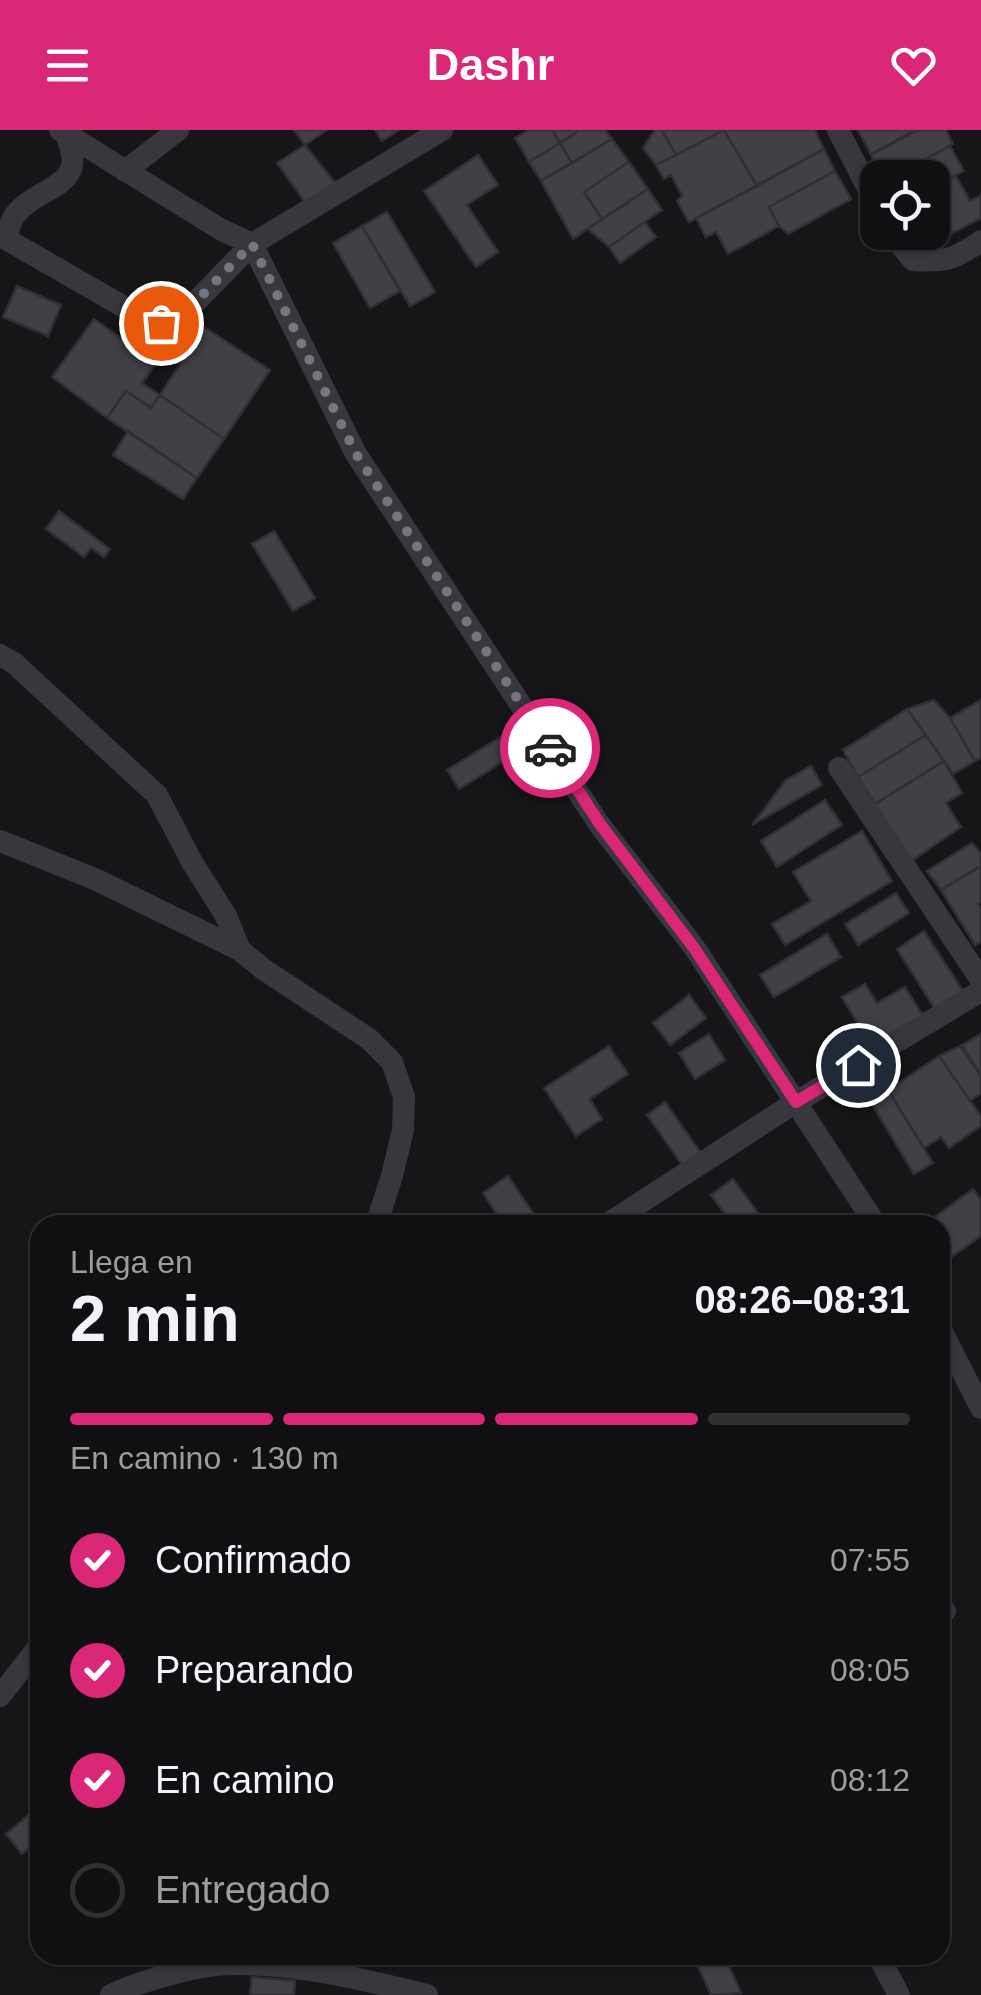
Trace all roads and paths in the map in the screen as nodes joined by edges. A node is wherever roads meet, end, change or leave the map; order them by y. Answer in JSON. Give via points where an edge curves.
{"nodes":[{"id":1,"x":178,"y":130,"type":"edge"},
{"id":2,"x":442,"y":130,"type":"edge"},
{"id":3,"x":838,"y":130,"type":"edge"},
{"id":4,"x":62,"y":132,"type":"edge"},
{"id":5,"x":125,"y":172,"type":"junction"},
{"id":6,"x":860,"y":173,"type":"edge"},
{"id":7,"x":981,"y":242,"type":"edge"},
{"id":8,"x":252,"y":244,"type":"junction"},
{"id":9,"x":905,"y":250,"type":"edge"},
{"id":10,"x":0,"y":655,"type":"edge"},
{"id":11,"x":839,"y":768,"type":"dead end"},
{"id":12,"x":0,"y":841,"type":"edge"},
{"id":13,"x":240,"y":950,"type":"junction"},
{"id":14,"x":981,"y":980,"type":"edge"},
{"id":15,"x":981,"y":991,"type":"edge"},
{"id":16,"x":796,"y":1102,"type":"junction"},
{"id":17,"x":379,"y":1215,"type":"edge"},
{"id":18,"x":630,"y":1215,"type":"edge"},
{"id":19,"x":869,"y":1215,"type":"edge"},
{"id":20,"x":950,"y":1348,"type":"edge"},
{"id":21,"x":981,"y":1408,"type":"edge"},
{"id":22,"x":30,"y":1658,"type":"edge"},
{"id":23,"x":0,"y":1696,"type":"edge"},
{"id":24,"x":230,"y":1965,"type":"edge"},
{"id":25,"x":246,"y":1965,"type":"edge"},
{"id":26,"x":883,"y":1965,"type":"edge"},
{"id":27,"x":111,"y":1995,"type":"edge"},
{"id":28,"x":427,"y":1995,"type":"edge"},
{"id":29,"x":899,"y":1995,"type":"edge"}],
"edges":[{"from":1,"to":5,"type":"street"},
{"from":2,"to":8,"type":"street"},
{"from":3,"to":6,"type":"street"},
{"from":4,"to":5,"type":"street"},
{"from":4,"to":8,"type":"street","via":[[73,151],[68,177],[14,216],[6,239],[161,323],[180,318]]},
{"from":5,"to":8,"type":"street"},
{"from":7,"to":9,"type":"street","via":[[943,262],[913,260]]},
{"from":8,"to":16,"type":"street","via":[[356,454],[600,824],[694,948]]},
{"from":10,"to":13,"type":"street","via":[[157,795]]},
{"from":11,"to":14,"type":"street"},
{"from":12,"to":13,"type":"street","via":[[98,880]]},
{"from":13,"to":17,"type":"street","via":[[370,1039],[392,1062],[404,1097],[402,1130]]},
{"from":15,"to":16,"type":"street"},
{"from":16,"to":18,"type":"street"},
{"from":16,"to":19,"type":"street"},
{"from":20,"to":21,"type":"street"},
{"from":22,"to":23,"type":"street"},
{"from":24,"to":27,"type":"street","via":[[140,1982]]},
{"from":25,"to":28,"type":"street","via":[[342,1974]]},
{"from":26,"to":29,"type":"street"}]}
